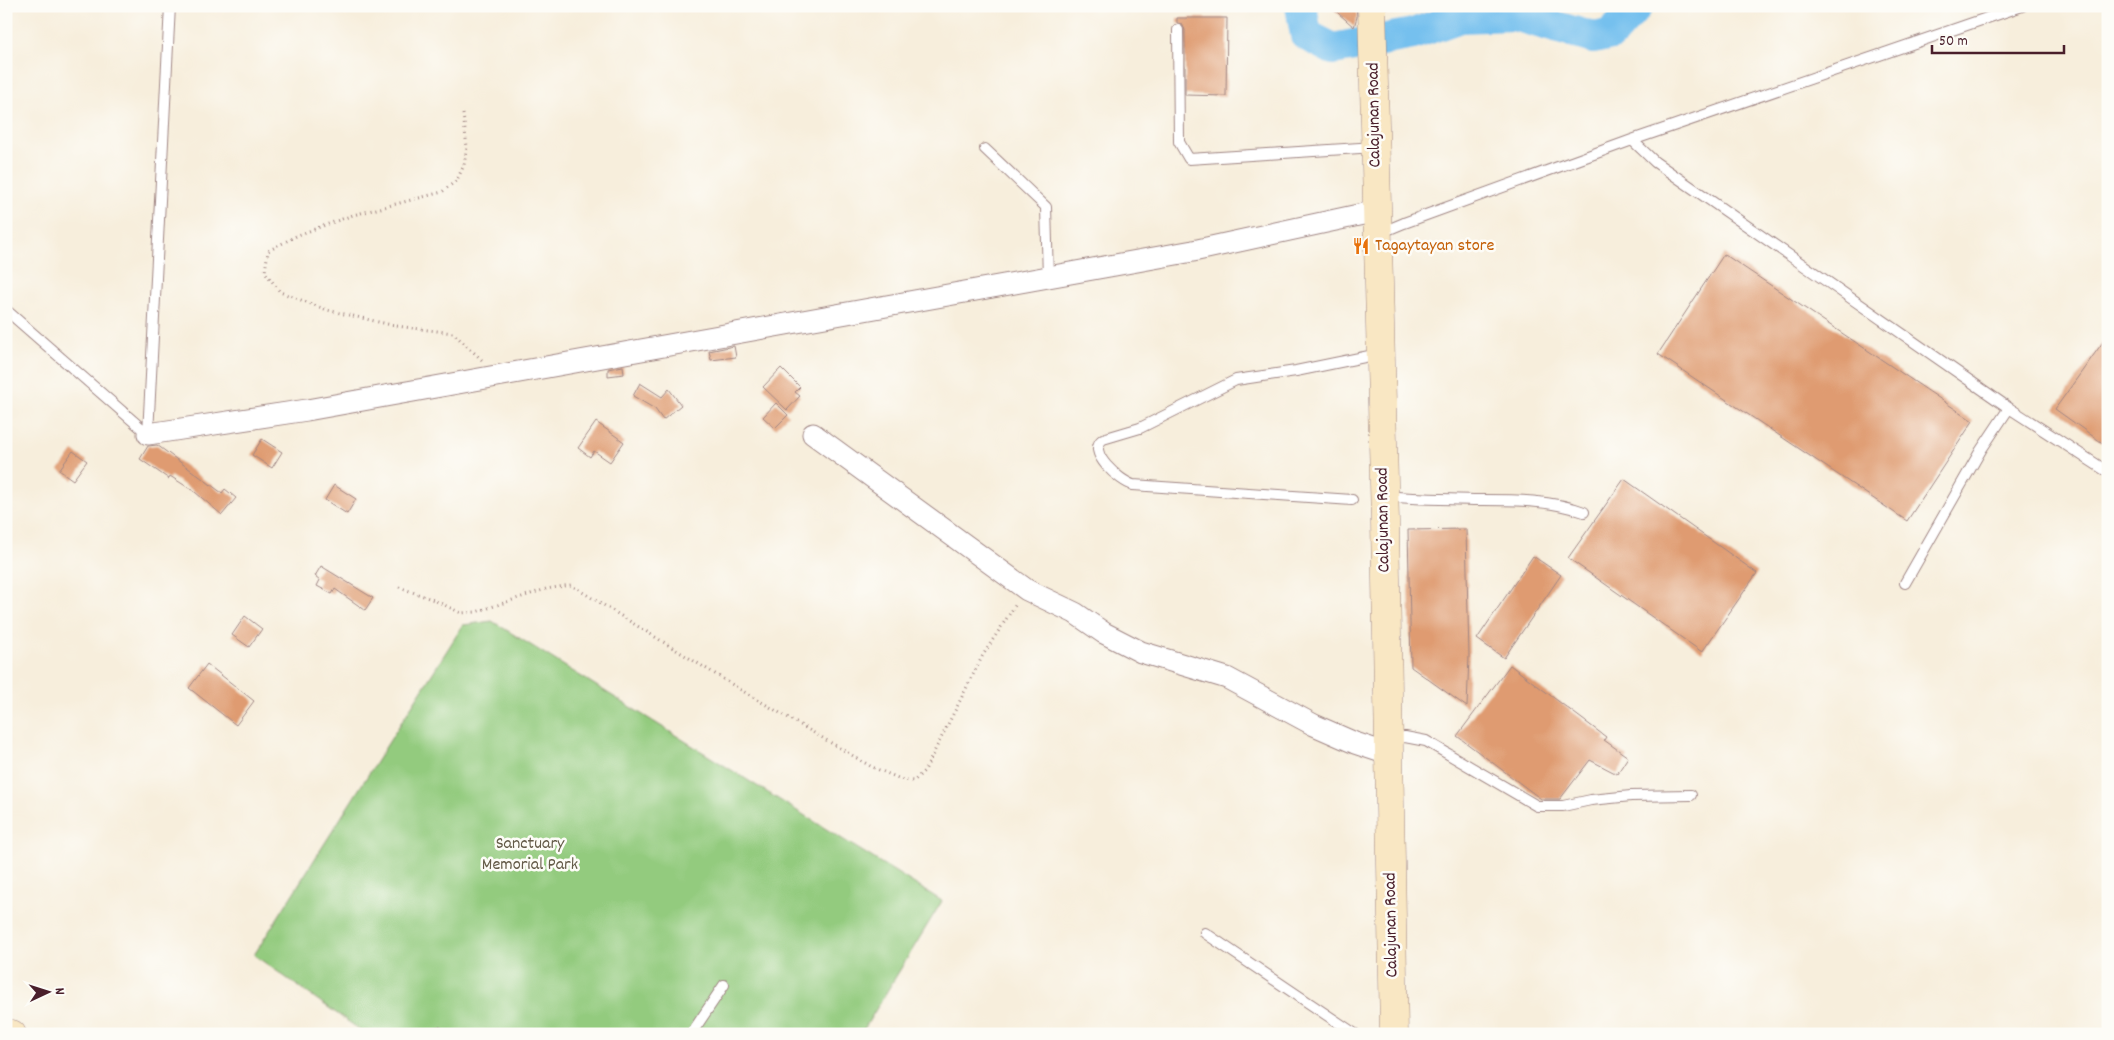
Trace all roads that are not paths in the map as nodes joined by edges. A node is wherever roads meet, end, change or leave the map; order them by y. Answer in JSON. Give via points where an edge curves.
{"nodes":[{"id":1,"x":170,"y":6,"type":"edge"},
{"id":2,"x":2022,"y":6,"type":"edge"},
{"id":3,"x":1373,"y":18,"type":"edge"},
{"id":4,"x":1178,"y":30,"type":"dead end"},
{"id":5,"x":1632,"y":140,"type":"junction"},
{"id":6,"x":1376,"y":147,"type":"junction"},
{"id":7,"x":985,"y":149,"type":"dead end"},
{"id":8,"x":1377,"y":223,"type":"junction"},
{"id":9,"x":1048,"y":278,"type":"junction"},
{"id":10,"x":6,"y":310,"type":"edge"},
{"id":11,"x":1380,"y":354,"type":"junction"},
{"id":12,"x":2009,"y":408,"type":"junction"},
{"id":13,"x":148,"y":434,"type":"junction"},
{"id":14,"x":813,"y":434,"type":"dead end"},
{"id":15,"x":2108,"y":472,"type":"edge"},
{"id":16,"x":1384,"y":496,"type":"junction"},
{"id":17,"x":1352,"y":500,"type":"dead end"},
{"id":18,"x":1584,"y":512,"type":"dead end"},
{"id":19,"x":1905,"y":583,"type":"dead end"},
{"id":20,"x":1388,"y":746,"type":"junction"},
{"id":21,"x":1691,"y":795,"type":"dead end"},
{"id":22,"x":1205,"y":933,"type":"dead end"},
{"id":23,"x":724,"y":985,"type":"dead end"},
{"id":24,"x":6,"y":1033,"type":"edge"},
{"id":25,"x":12,"y":1034,"type":"edge"},
{"id":26,"x":691,"y":1034,"type":"edge"},
{"id":27,"x":1355,"y":1034,"type":"edge"},
{"id":28,"x":1394,"y":1034,"type":"edge"}],
"edges":[{"from":1,"to":13,"type":"lane"},
{"from":2,"to":5,"type":"lane"},
{"from":3,"to":6,"type":"main road","name":"Calajunan Road"},
{"from":4,"to":6,"type":"lane","via":[[1179,142],[1189,159]]},
{"from":5,"to":8,"type":"lane","via":[[1404,223]]},
{"from":5,"to":12,"type":"lane","via":[[1656,162]]},
{"from":6,"to":8,"type":"main road","name":"Calajunan Road"},
{"from":7,"to":9,"type":"lane","via":[[1046,207]]},
{"from":8,"to":9,"type":"street","via":[[1193,251]]},
{"from":8,"to":11,"type":"main road","name":"Calajunan Road"},
{"from":9,"to":13,"type":"street","via":[[307,410]]},
{"from":10,"to":13,"type":"lane"},
{"from":11,"to":16,"type":"main road","name":"Calajunan Road"},
{"from":11,"to":17,"type":"lane","via":[[1236,380],[1140,428],[1103,439],[1098,447],[1099,455],[1109,468],[1124,482],[1133,485]]},
{"from":12,"to":15,"type":"lane"},
{"from":12,"to":19,"type":"lane"},
{"from":14,"to":20,"type":"street","via":[[1027,590],[1074,613],[1104,633],[1141,652],[1227,678],[1314,725],[1356,743]]},
{"from":16,"to":18,"type":"lane","via":[[1532,502],[1557,504]]},
{"from":16,"to":20,"type":"main road","name":"Calajunan Road"},
{"from":20,"to":21,"type":"lane","via":[[1405,736],[1426,741],[1537,806],[1563,806],[1631,796]]},
{"from":20,"to":28,"type":"main road","name":"Calajunan Road"},
{"from":22,"to":27,"type":"lane"},
{"from":23,"to":26,"type":"lane"},
{"from":24,"to":25,"type":"main road"}]}
